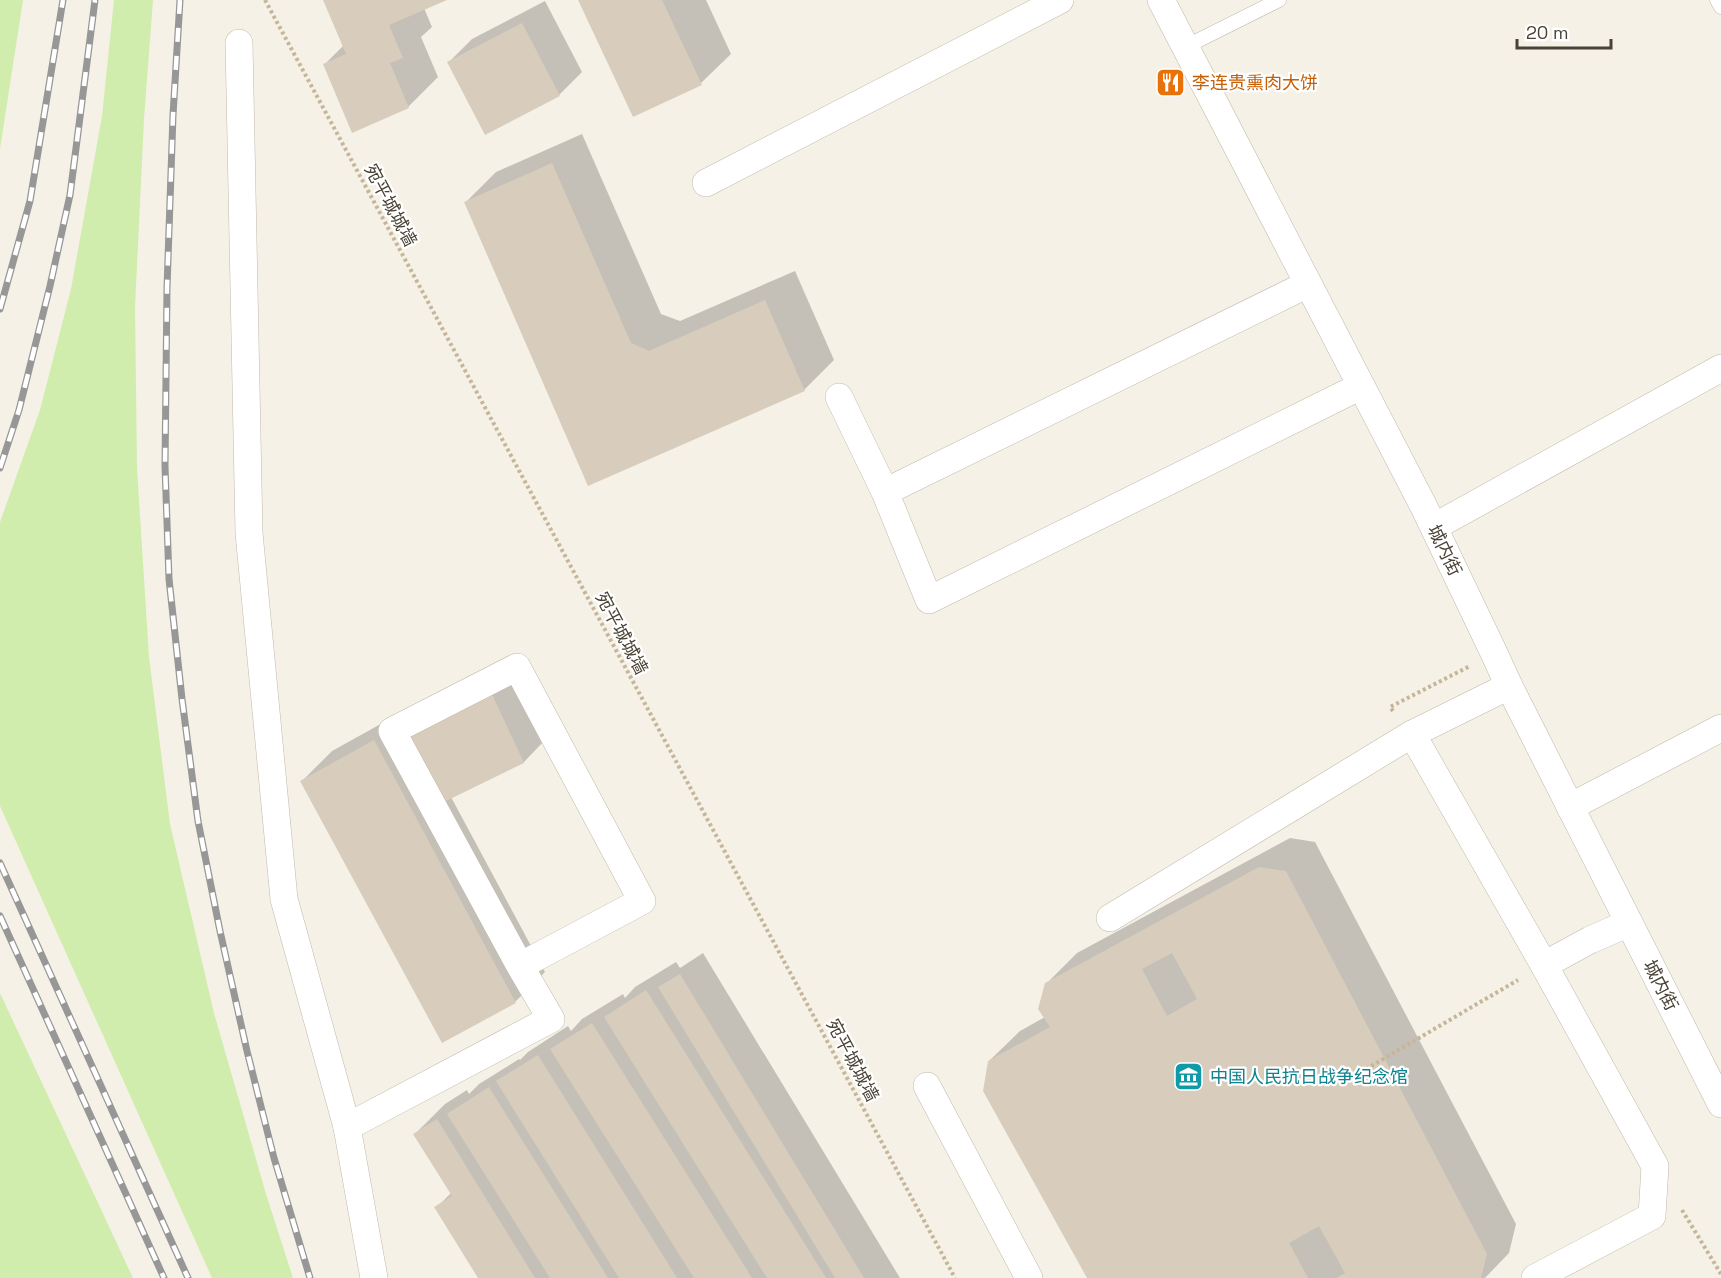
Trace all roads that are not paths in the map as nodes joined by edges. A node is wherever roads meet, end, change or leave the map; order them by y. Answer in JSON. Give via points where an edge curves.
{"nodes":[{"id":1,"x":1060,"y":0,"type":"edge"},
{"id":2,"x":1161,"y":0,"type":"edge"},
{"id":3,"x":1279,"y":0,"type":"edge"},
{"id":4,"x":1717,"y":0,"type":"edge"},
{"id":5,"x":1721,"y":7,"type":"edge"},
{"id":6,"x":239,"y":43,"type":"dead end"},
{"id":7,"x":1185,"y":47,"type":"junction"},
{"id":8,"x":706,"y":183,"type":"dead end"},
{"id":9,"x":1308,"y":284,"type":"junction"},
{"id":10,"x":1721,"y":368,"type":"edge"},
{"id":11,"x":1361,"y":386,"type":"junction"},
{"id":12,"x":839,"y":397,"type":"dead end"},
{"id":13,"x":885,"y":492,"type":"junction"},
{"id":14,"x":1434,"y":528,"type":"junction"},
{"id":15,"x":1509,"y":686,"type":"junction"},
{"id":16,"x":1721,"y":728,"type":"edge"},
{"id":17,"x":1412,"y":734,"type":"junction"},
{"id":18,"x":1570,"y":807,"type":"junction"},
{"id":19,"x":1110,"y":918,"type":"dead end"},
{"id":20,"x":1629,"y":923,"type":"junction"},
{"id":21,"x":1544,"y":965,"type":"junction"},
{"id":22,"x":520,"y":966,"type":"junction"},
{"id":23,"x":1715,"y":1076,"type":"edge"},
{"id":24,"x":927,"y":1086,"type":"dead end"},
{"id":25,"x":1721,"y":1104,"type":"edge"},
{"id":26,"x":347,"y":1127,"type":"junction"},
{"id":27,"x":374,"y":1278,"type":"edge"},
{"id":28,"x":1029,"y":1278,"type":"edge"},
{"id":29,"x":1535,"y":1278,"type":"edge"}],
"edges":[{"from":1,"to":8,"type":"street"},
{"from":2,"to":7,"type":"street","name":"城内街"},
{"from":3,"to":7,"type":"lane"},
{"from":4,"to":5,"type":"lane"},
{"from":6,"to":26,"type":"street","via":[[249,533],[284,899]]},
{"from":7,"to":9,"type":"street","name":"城内街"},
{"from":9,"to":11,"type":"street","name":"城内街"},
{"from":9,"to":13,"type":"street"},
{"from":10,"to":14,"type":"street"},
{"from":11,"to":13,"type":"street","via":[[929,600]]},
{"from":11,"to":14,"type":"street","name":"城内街"},
{"from":12,"to":13,"type":"street"},
{"from":14,"to":15,"type":"street","name":"城内街"},
{"from":15,"to":17,"type":"street"},
{"from":15,"to":18,"type":"street","name":"城内街"},
{"from":16,"to":18,"type":"street"},
{"from":17,"to":19,"type":"street"},
{"from":17,"to":21,"type":"street"},
{"from":18,"to":20,"type":"street","name":"城内街"},
{"from":20,"to":21,"type":"street"},
{"from":20,"to":23,"type":"street","name":"城内街"},
{"from":21,"to":29,"type":"street","via":[[1655,1166],[1652,1216]]},
{"from":22,"to":22,"type":"street","via":[[392,731],[517,667],[642,901]]},
{"from":22,"to":26,"type":"street","via":[[551,1019]]},
{"from":23,"to":25,"type":"street","name":"城内街"},
{"from":24,"to":28,"type":"street"},
{"from":26,"to":27,"type":"street"}]}
